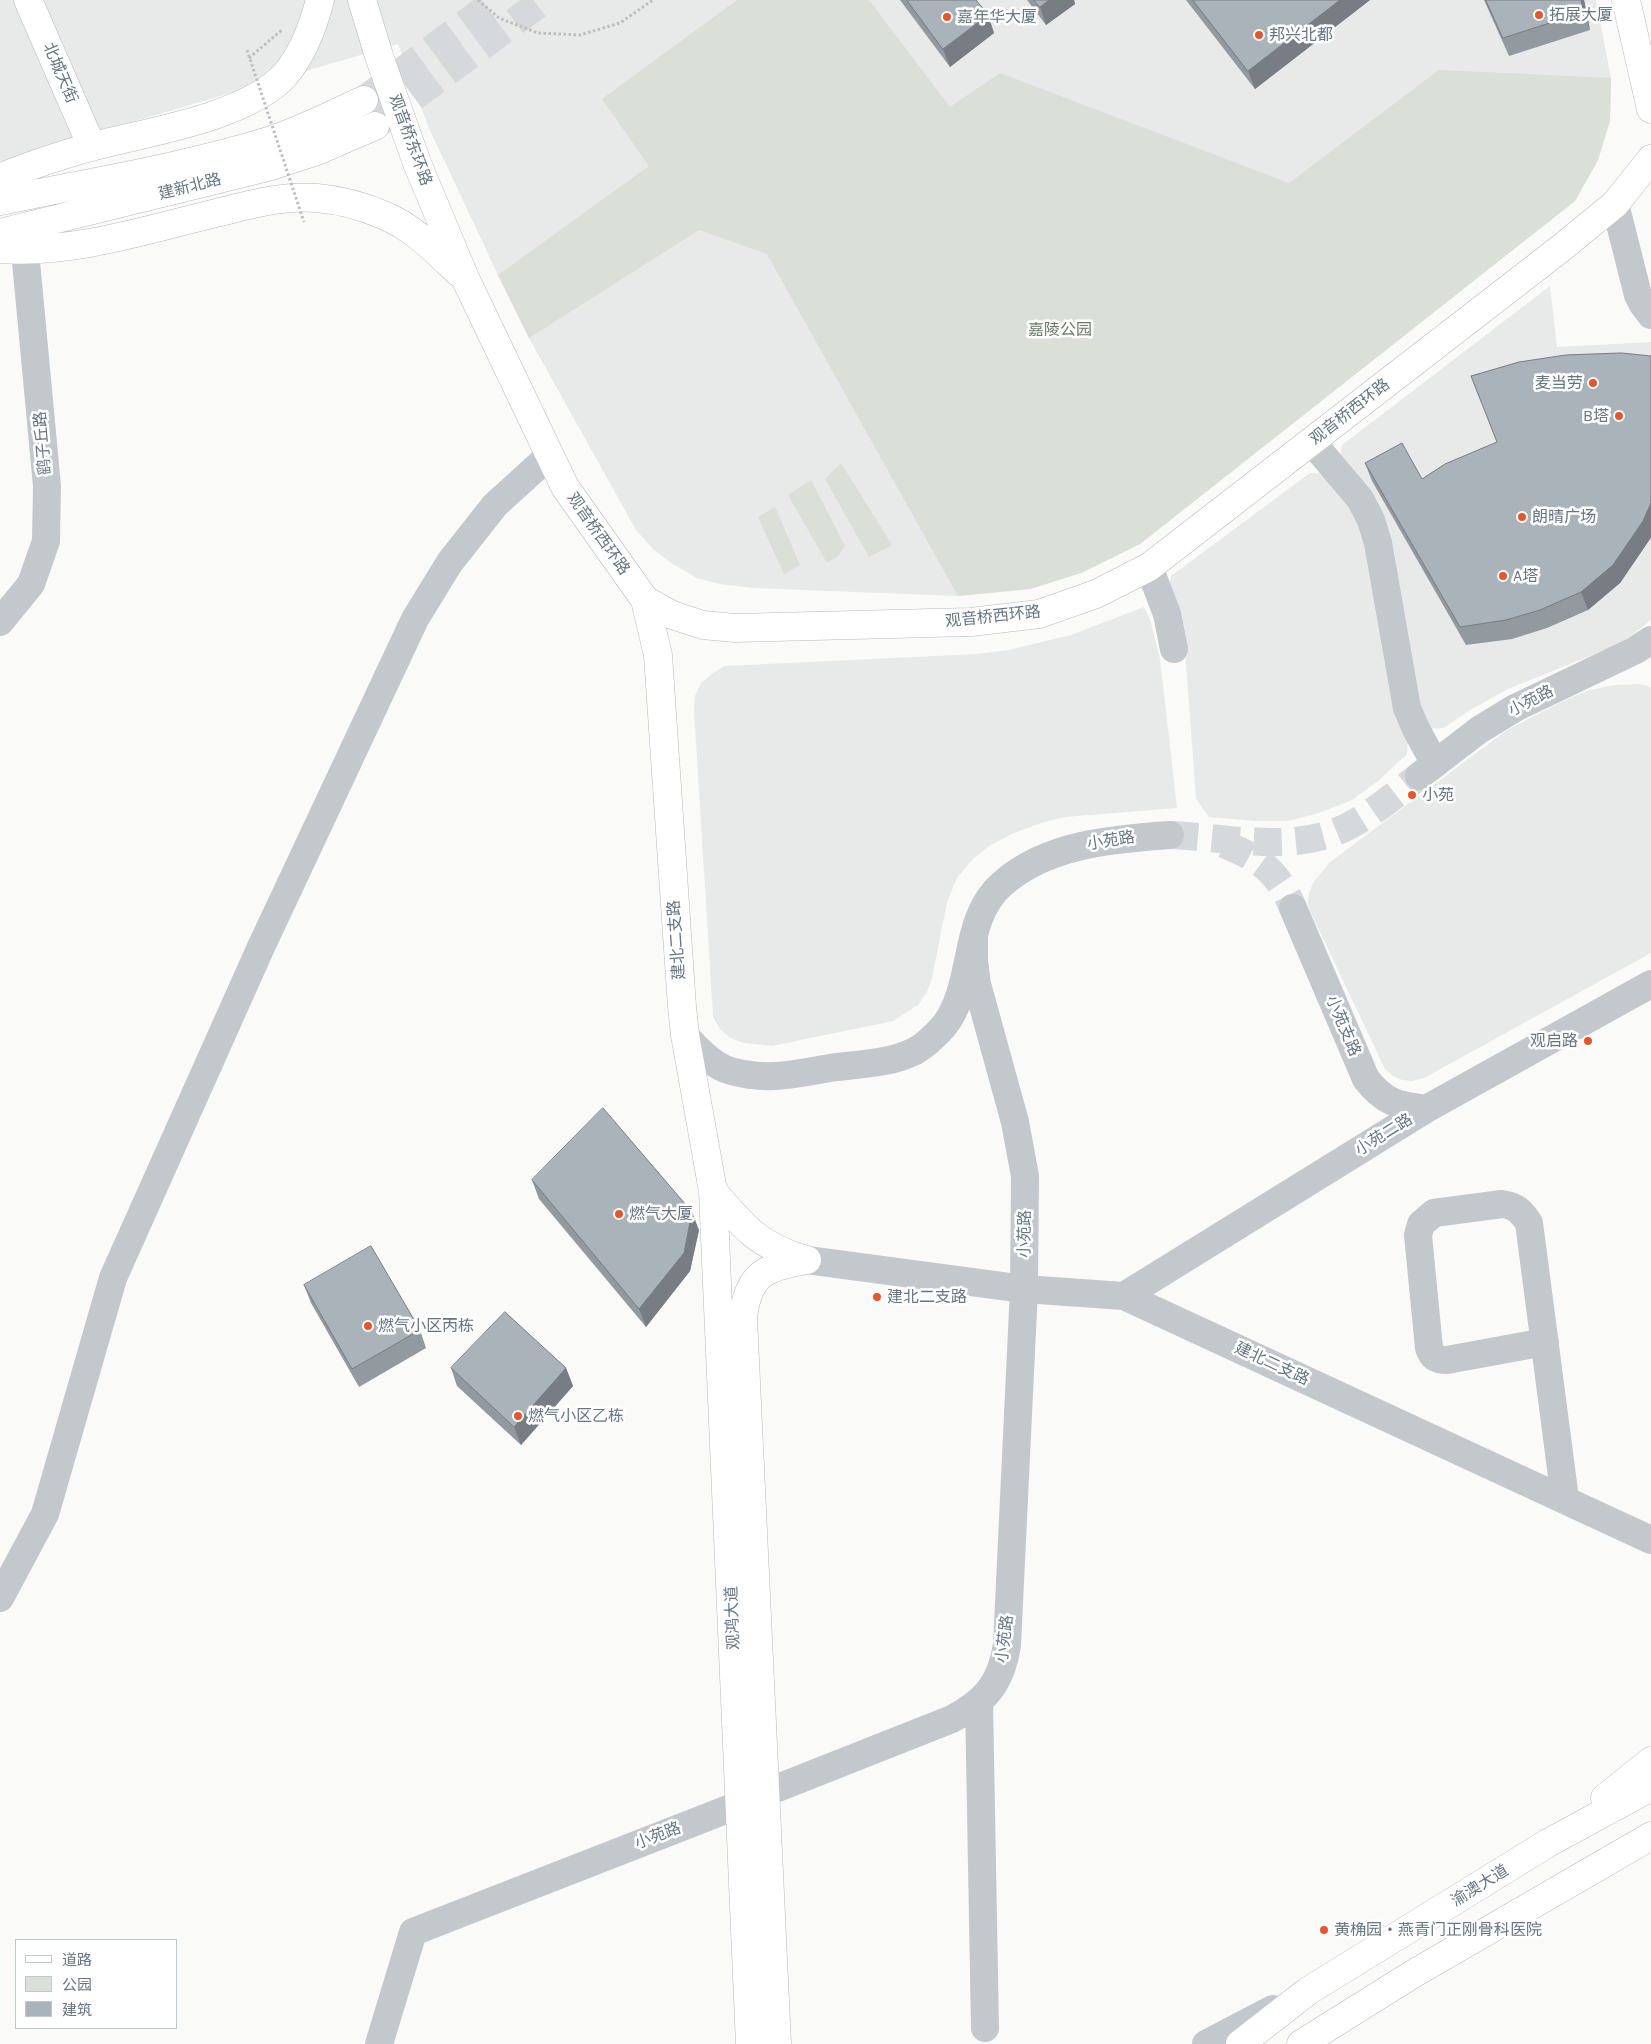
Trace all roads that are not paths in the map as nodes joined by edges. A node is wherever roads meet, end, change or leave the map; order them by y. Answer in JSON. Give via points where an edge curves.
{"nodes":[{"id":1,"x":28,"y":0,"type":"edge"},
{"id":2,"x":320,"y":0,"type":"edge"},
{"id":3,"x":362,"y":0,"type":"edge"},
{"id":4,"x":1626,"y":0,"type":"edge"},
{"id":5,"x":364,"y":100,"type":"tunnel mouth"},
{"id":6,"x":1651,"y":109,"type":"edge"},
{"id":7,"x":375,"y":126,"type":"tunnel mouth"},
{"id":8,"x":92,"y":147,"type":"junction"},
{"id":9,"x":1651,"y":159,"type":"edge"},
{"id":10,"x":0,"y":178,"type":"edge"},
{"id":11,"x":0,"y":201,"type":"edge"},
{"id":12,"x":1615,"y":204,"type":"junction"},
{"id":13,"x":0,"y":233,"type":"edge"},
{"id":14,"x":13,"y":250,"type":"edge"},
{"id":15,"x":464,"y":278,"type":"junction"},
{"id":16,"x":1651,"y":315,"type":"edge"},
{"id":17,"x":1312,"y":442,"type":"junction"},
{"id":18,"x":550,"y":455,"type":"junction"},
{"id":19,"x":1149,"y":567,"type":"junction"},
{"id":20,"x":645,"y":600,"type":"junction"},
{"id":21,"x":0,"y":622,"type":"edge"},
{"id":22,"x":1651,"y":640,"type":"edge"},
{"id":23,"x":1174,"y":649,"type":"dead end"},
{"id":24,"x":1170,"y":835,"type":"tunnel mouth"},
{"id":25,"x":1293,"y":908,"type":"tunnel mouth"},
{"id":26,"x":974,"y":936,"type":"junction"},
{"id":27,"x":1651,"y":984,"type":"edge"},
{"id":28,"x":685,"y":1035,"type":"junction"},
{"id":29,"x":1426,"y":1109,"type":"junction"},
{"id":30,"x":713,"y":1191,"type":"junction"},
{"id":31,"x":807,"y":1260,"type":"junction"},
{"id":32,"x":1024,"y":1289,"type":"junction"},
{"id":33,"x":1124,"y":1296,"type":"junction"},
{"id":34,"x":1545,"y":1342,"type":"junction"},
{"id":35,"x":1566,"y":1499,"type":"junction"},
{"id":36,"x":1651,"y":1540,"type":"edge"},
{"id":37,"x":0,"y":1598,"type":"edge"},
{"id":38,"x":978,"y":1702,"type":"junction"},
{"id":39,"x":1651,"y":1761,"type":"edge"},
{"id":40,"x":1651,"y":1787,"type":"edge"},
{"id":41,"x":765,"y":1793,"type":"junction"},
{"id":42,"x":740,"y":1804,"type":"junction"},
{"id":43,"x":1651,"y":1836,"type":"edge"},
{"id":44,"x":1548,"y":1843,"type":"junction"},
{"id":45,"x":1414,"y":1974,"type":"junction"},
{"id":46,"x":1308,"y":1991,"type":"junction"},
{"id":47,"x":985,"y":2028,"type":"dead end"},
{"id":48,"x":379,"y":2044,"type":"edge"},
{"id":49,"x":750,"y":2044,"type":"edge"},
{"id":50,"x":778,"y":2044,"type":"edge"},
{"id":51,"x":1206,"y":2044,"type":"edge"},
{"id":52,"x":1240,"y":2044,"type":"edge"},
{"id":53,"x":1301,"y":2044,"type":"edge"},
{"id":54,"x":1319,"y":2044,"type":"edge"}],
"edges":[{"from":1,"to":8,"type":"main road","name":"北城天街"},
{"from":2,"to":8,"type":"main road","via":[[301,52],[284,76],[263,93],[212,116]]},
{"from":3,"to":15,"type":"main road","name":"观音桥东环路","via":[[417,163]]},
{"from":4,"to":6,"type":"main road"},
{"from":5,"to":11,"type":"main road","name":"建新北路","via":[[259,144]]},
{"from":7,"to":13,"type":"main road","name":"建新北路","via":[[268,168]]},
{"from":8,"to":10,"type":"main road"},
{"from":9,"to":12,"type":"main road","name":"观音桥西环路"},
{"from":12,"to":16,"type":"street","via":[[1638,294]]},
{"from":12,"to":17,"type":"main road","name":"观音桥西环路"},
{"from":14,"to":15,"type":"main road","via":[[118,237],[276,199],[317,198],[351,204],[384,215],[420,236]]},
{"from":14,"to":21,"type":"street","name":"鹞子丘路","via":[[47,486],[46,541],[31,584]]},
{"from":15,"to":18,"type":"main road","name":"观音桥西环路"},
{"from":17,"to":19,"type":"main road","name":"观音桥西环路"},
{"from":17,"to":22,"type":"street","name":"小苑路","via":[[1360,499],[1371,520],[1378,543],[1407,708],[1427,770],[1479,730],[1515,708]]},
{"from":18,"to":20,"type":"main road","name":"观音桥西环路","via":[[565,487]]},
{"from":18,"to":37,"type":"street","via":[[496,505],[450,562],[415,619],[261,947],[113,1278],[45,1514]]},
{"from":19,"to":20,"type":"main road","name":"观音桥西环路","via":[[1096,594],[1039,614],[971,622],[735,628],[703,625],[672,615]]},
{"from":19,"to":23,"type":"street","via":[[1167,614]]},
{"from":20,"to":28,"type":"main road","name":"建北二支路","via":[[658,655]]},
{"from":24,"to":26,"type":"street","name":"小苑路","via":[[1075,847],[1034,864],[1015,874],[989,899]]},
{"from":25,"to":29,"type":"street","name":"小苑支路","via":[[1366,1079],[1387,1100]]},
{"from":26,"to":28,"type":"street","name":"小苑路","via":[[958,996],[944,1025],[930,1040],[899,1057],[779,1075],[751,1075],[710,1060]]},
{"from":26,"to":32,"type":"street","name":"小苑路","via":[[977,984],[1015,1122],[1025,1176]]},
{"from":27,"to":29,"type":"street","name":"小苑二路"},
{"from":28,"to":30,"type":"main road","name":"建北二支路"},
{"from":29,"to":33,"type":"street","name":"小苑二路"},
{"from":30,"to":31,"type":"main road","name":"建北二支路","via":[[743,1227],[763,1242],[782,1253]]},
{"from":30,"to":42,"type":"main road","name":"观鸿大道"},
{"from":31,"to":32,"type":"street","name":"建北二支路"},
{"from":31,"to":41,"type":"main road","name":"观鸿大道","via":[[779,1265],[764,1272],[753,1283],[745,1299],[743,1318]]},
{"from":32,"to":33,"type":"street","name":"建北二支路"},
{"from":32,"to":38,"type":"street","name":"小苑路","via":[[1007,1644],[999,1677]]},
{"from":33,"to":35,"type":"street","name":"建北二支路"},
{"from":34,"to":34,"type":"street","via":[[1529,1222],[1522,1211],[1513,1205],[1483,1206],[1434,1213],[1421,1224],[1418,1235],[1432,1355],[1438,1360],[1446,1360]]},
{"from":34,"to":35,"type":"street"},
{"from":35,"to":36,"type":"street","name":"建北二支路"},
{"from":38,"to":41,"type":"street","name":"小苑路","via":[[952,1719]]},
{"from":38,"to":47,"type":"street"},
{"from":39,"to":44,"type":"main road"},
{"from":40,"to":44,"type":"main road","name":"渝澳大道"},
{"from":41,"to":42,"type":"street","name":"小苑路"},
{"from":41,"to":50,"type":"main road","name":"观鸿大道"},
{"from":42,"to":48,"type":"street","name":"小苑路","via":[[413,1932]]},
{"from":42,"to":49,"type":"main road","name":"观鸿大道"},
{"from":43,"to":45,"type":"main road"},
{"from":44,"to":46,"type":"main road","name":"渝澳大道"},
{"from":45,"to":53,"type":"main road"},
{"from":45,"to":54,"type":"street"},
{"from":46,"to":51,"type":"street"},
{"from":46,"to":52,"type":"main road","name":"渝澳大道"}]}
